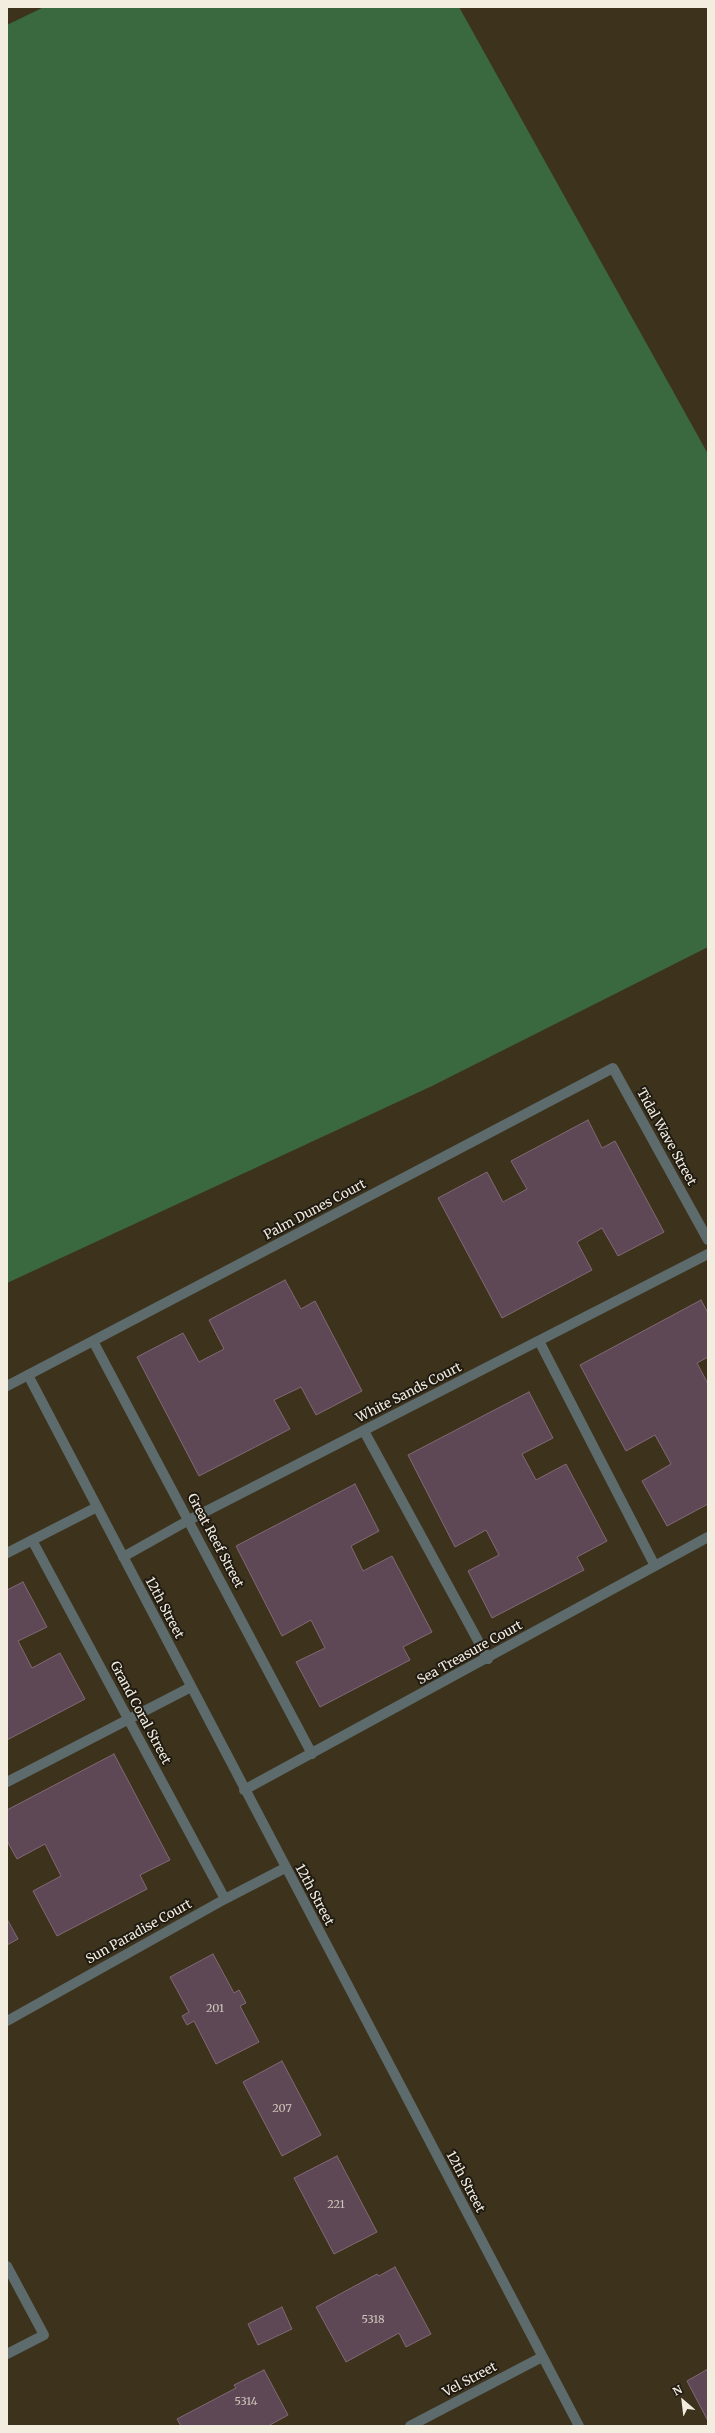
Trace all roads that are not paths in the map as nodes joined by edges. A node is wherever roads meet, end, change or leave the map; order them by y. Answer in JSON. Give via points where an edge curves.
{"nodes":[{"id":1,"x":613,"y":1068,"type":"joint"},
{"id":2,"x":708,"y":1240,"type":"edge"},
{"id":3,"x":708,"y":1254,"type":"edge"},
{"id":4,"x":93,"y":1341,"type":"junction"},
{"id":5,"x":539,"y":1341,"type":"junction"},
{"id":6,"x":28,"y":1375,"type":"junction"},
{"id":7,"x":7,"y":1386,"type":"edge"},
{"id":8,"x":364,"y":1431,"type":"junction"},
{"id":9,"x":97,"y":1506,"type":"junction"},
{"id":10,"x":189,"y":1520,"type":"junction"},
{"id":11,"x":708,"y":1537,"type":"edge"},
{"id":12,"x":32,"y":1540,"type":"junction"},
{"id":13,"x":7,"y":1553,"type":"edge"},
{"id":14,"x":123,"y":1557,"type":"junction"},
{"id":15,"x":655,"y":1566,"type":"junction"},
{"id":16,"x":488,"y":1658,"type":"junction"},
{"id":17,"x":191,"y":1686,"type":"junction"},
{"id":18,"x":128,"y":1719,"type":"junction"},
{"id":19,"x":312,"y":1754,"type":"junction"},
{"id":20,"x":7,"y":1782,"type":"edge"},
{"id":21,"x":244,"y":1790,"type":"junction"},
{"id":22,"x":285,"y":1868,"type":"junction"},
{"id":23,"x":225,"y":1899,"type":"junction"},
{"id":24,"x":7,"y":2021,"type":"edge"},
{"id":25,"x":7,"y":2266,"type":"edge"},
{"id":26,"x":7,"y":2354,"type":"edge"},
{"id":27,"x":542,"y":2357,"type":"junction"},
{"id":28,"x":410,"y":2426,"type":"edge"},
{"id":29,"x":579,"y":2426,"type":"edge"}],
"edges":[{"from":1,"to":2,"type":"street","name":"Tidal Wave Street"},
{"from":1,"to":4,"type":"street","name":"Palm Dunes Court"},
{"from":3,"to":5,"type":"street","name":"White Sands Court"},
{"from":4,"to":6,"type":"street","name":"Palm Dunes Court"},
{"from":4,"to":10,"type":"street","name":"Great Reef Street"},
{"from":5,"to":8,"type":"street","name":"White Sands Court"},
{"from":5,"to":15,"type":"street"},
{"from":6,"to":7,"type":"street","name":"Palm Dunes Court"},
{"from":6,"to":9,"type":"street","name":"12th Street"},
{"from":8,"to":10,"type":"street","name":"White Sands Court"},
{"from":8,"to":16,"type":"street"},
{"from":9,"to":12,"type":"street"},
{"from":9,"to":14,"type":"street","name":"12th Street"},
{"from":10,"to":14,"type":"street","name":"White Sands Court"},
{"from":10,"to":19,"type":"street","name":"Great Reef Street"},
{"from":11,"to":15,"type":"street","name":"Sea Treasure Court"},
{"from":12,"to":13,"type":"street"},
{"from":12,"to":18,"type":"street","name":"Grand Coral Street"},
{"from":14,"to":17,"type":"street","name":"12th Street"},
{"from":15,"to":16,"type":"street","name":"Sea Treasure Court"},
{"from":16,"to":19,"type":"street","name":"Sea Treasure Court"},
{"from":17,"to":18,"type":"street"},
{"from":17,"to":21,"type":"street","name":"12th Street"},
{"from":18,"to":20,"type":"street"},
{"from":18,"to":23,"type":"street","name":"Grand Coral Street"},
{"from":19,"to":21,"type":"street","name":"Sea Treasure Court"},
{"from":21,"to":22,"type":"street","name":"12th Street"},
{"from":22,"to":23,"type":"street","name":"Sun Paradise Court"},
{"from":22,"to":27,"type":"street","name":"12th Street"},
{"from":23,"to":24,"type":"street","name":"Sun Paradise Court"},
{"from":25,"to":26,"type":"street","via":[[44,2335]]},
{"from":27,"to":28,"type":"street","name":"Vel Street"},
{"from":27,"to":29,"type":"street","name":"12th Street"}]}
